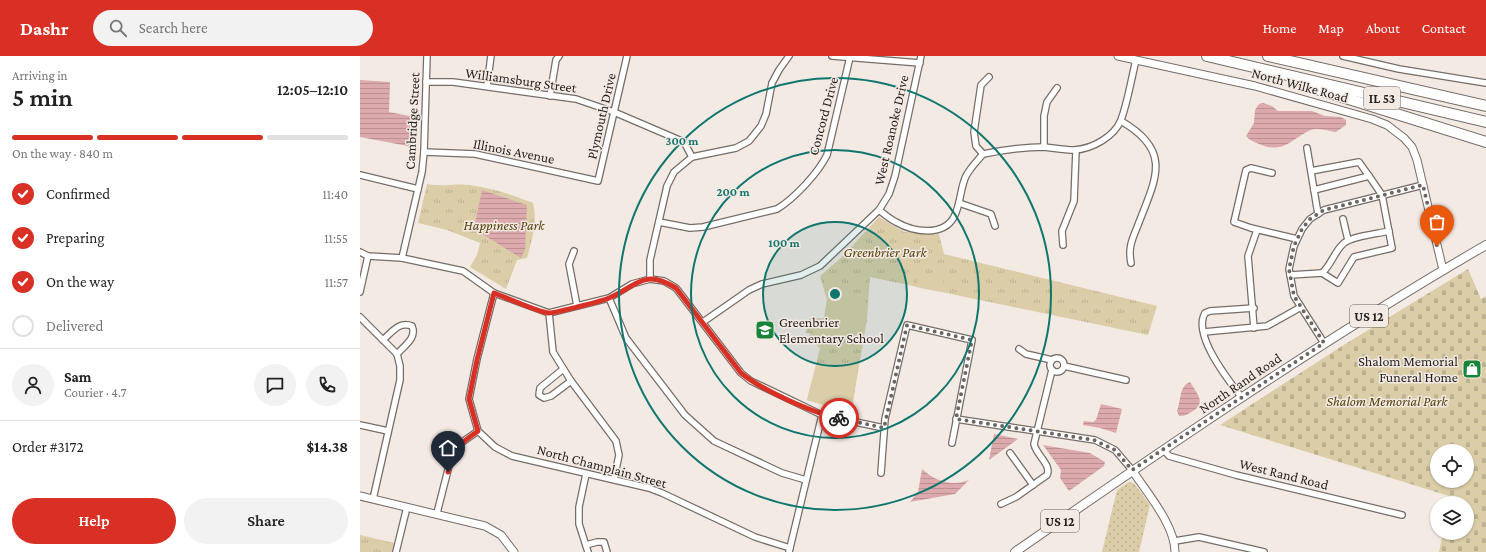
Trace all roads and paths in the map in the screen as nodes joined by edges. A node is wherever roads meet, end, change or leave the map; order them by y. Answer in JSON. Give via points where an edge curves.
{"nodes":[{"id":1,"x":427,"y":56,"type":"edge"},
{"id":2,"x":491,"y":56,"type":"edge"},
{"id":3,"x":559,"y":56,"type":"edge"},
{"id":4,"x":627,"y":56,"type":"edge"},
{"id":5,"x":789,"y":56,"type":"edge"},
{"id":6,"x":832,"y":56,"type":"edge"},
{"id":7,"x":921,"y":56,"type":"edge"},
{"id":8,"x":1118,"y":56,"type":"edge"},
{"id":9,"x":1207,"y":56,"type":"edge"},
{"id":10,"x":1268,"y":56,"type":"edge"},
{"id":11,"x":1343,"y":56,"type":"edge"},
{"id":12,"x":850,"y":57,"type":"junction"},
{"id":13,"x":1136,"y":60,"type":"junction"},
{"id":14,"x":920,"y":63,"type":"junction"},
{"id":15,"x":1279,"y":73,"type":"junction"},
{"id":16,"x":989,"y":77,"type":"dead end"},
{"id":17,"x":1366,"y":79,"type":"junction"},
{"id":18,"x":426,"y":82,"type":"junction"},
{"id":19,"x":1486,"y":83,"type":"edge"},
{"id":20,"x":487,"y":86,"type":"junction"},
{"id":21,"x":1056,"y":88,"type":"dead end"},
{"id":22,"x":550,"y":96,"type":"junction"},
{"id":23,"x":1486,"y":99,"type":"edge"},
{"id":24,"x":1486,"y":106,"type":"edge"},
{"id":25,"x":614,"y":112,"type":"junction"},
{"id":26,"x":1121,"y":121,"type":"junction"},
{"id":27,"x":1486,"y":122,"type":"edge"},
{"id":28,"x":1486,"y":142,"type":"edge"},
{"id":29,"x":1044,"y":147,"type":"junction"},
{"id":30,"x":1307,"y":148,"type":"dead end"},
{"id":31,"x":1076,"y":150,"type":"junction"},
{"id":32,"x":424,"y":152,"type":"junction"},
{"id":33,"x":983,"y":154,"type":"junction"},
{"id":34,"x":692,"y":157,"type":"junction"},
{"id":35,"x":1311,"y":171,"type":"junction"},
{"id":36,"x":1272,"y":173,"type":"dead end"},
{"id":37,"x":360,"y":175,"type":"edge"},
{"id":38,"x":1369,"y":176,"type":"junction"},
{"id":39,"x":598,"y":181,"type":"joint"},
{"id":40,"x":1423,"y":185,"type":"junction"},
{"id":41,"x":418,"y":189,"type":"junction"},
{"id":42,"x":1314,"y":190,"type":"junction"},
{"id":43,"x":1382,"y":195,"type":"junction"},
{"id":44,"x":960,"y":203,"type":"junction"},
{"id":45,"x":879,"y":210,"type":"junction"},
{"id":46,"x":1318,"y":214,"type":"junction"},
{"id":47,"x":1343,"y":219,"type":"dead end"},
{"id":48,"x":660,"y":222,"type":"junction"},
{"id":49,"x":995,"y":226,"type":"dead end"},
{"id":50,"x":1257,"y":230,"type":"junction"},
{"id":51,"x":1389,"y":231,"type":"junction"},
{"id":52,"x":1297,"y":238,"type":"junction"},
{"id":53,"x":1348,"y":240,"type":"junction"},
{"id":54,"x":1063,"y":245,"type":"dead end"},
{"id":55,"x":1486,"y":245,"type":"edge"},
{"id":56,"x":574,"y":251,"type":"dead end"},
{"id":57,"x":360,"y":252,"type":"edge"},
{"id":58,"x":368,"y":256,"type":"junction"},
{"id":59,"x":402,"y":258,"type":"junction"},
{"id":60,"x":1131,"y":263,"type":"dead end"},
{"id":61,"x":1443,"y":270,"type":"junction"},
{"id":62,"x":1322,"y":273,"type":"junction"},
{"id":63,"x":1290,"y":275,"type":"junction"},
{"id":64,"x":650,"y":279,"type":"junction"},
{"id":65,"x":360,"y":292,"type":"edge"},
{"id":66,"x":494,"y":293,"type":"junction"},
{"id":67,"x":608,"y":298,"type":"junction"},
{"id":68,"x":577,"y":306,"type":"junction"},
{"id":69,"x":1301,"y":307,"type":"junction"},
{"id":70,"x":1254,"y":308,"type":"junction"},
{"id":71,"x":549,"y":313,"type":"junction"},
{"id":72,"x":360,"y":317,"type":"edge"},
{"id":73,"x":703,"y":322,"type":"junction"},
{"id":74,"x":1254,"y":328,"type":"junction"},
{"id":75,"x":1204,"y":332,"type":"junction"},
{"id":76,"x":383,"y":340,"type":"junction"},
{"id":77,"x":1324,"y":343,"type":"junction"},
{"id":78,"x":1019,"y":349,"type":"dead end"},
{"id":79,"x":397,"y":354,"type":"junction"},
{"id":80,"x":1052,"y":360,"type":"junction"},
{"id":81,"x":1064,"y":366,"type":"junction"},
{"id":82,"x":562,"y":370,"type":"junction"},
{"id":83,"x":1052,"y":370,"type":"junction"},
{"id":84,"x":1126,"y":380,"type":"dead end"},
{"id":85,"x":571,"y":381,"type":"junction"},
{"id":86,"x":1242,"y":398,"type":"junction"},
{"id":87,"x":822,"y":415,"type":"junction"},
{"id":88,"x":956,"y":419,"type":"junction"},
{"id":89,"x":360,"y":425,"type":"edge"},
{"id":90,"x":884,"y":428,"type":"junction"},
{"id":91,"x":388,"y":431,"type":"junction"},
{"id":92,"x":478,"y":431,"type":"junction"},
{"id":93,"x":1036,"y":431,"type":"junction"},
{"id":94,"x":952,"y":443,"type":"dead end"},
{"id":95,"x":1164,"y":450,"type":"junction"},
{"id":96,"x":1010,"y":453,"type":"dead end"},
{"id":97,"x":1132,"y":470,"type":"junction"},
{"id":98,"x":881,"y":473,"type":"dead end"},
{"id":99,"x":586,"y":474,"type":"junction"},
{"id":100,"x":614,"y":479,"type":"junction"},
{"id":101,"x":806,"y":480,"type":"junction"},
{"id":102,"x":1033,"y":485,"type":"junction"},
{"id":103,"x":360,"y":496,"type":"edge"},
{"id":104,"x":373,"y":499,"type":"junction"},
{"id":105,"x":1001,"y":504,"type":"dead end"},
{"id":106,"x":407,"y":507,"type":"junction"},
{"id":107,"x":437,"y":514,"type":"junction"},
{"id":108,"x":1402,"y":515,"type":"dead end"},
{"id":109,"x":1175,"y":540,"type":"junction"},
{"id":110,"x":586,"y":545,"type":"junction"},
{"id":111,"x":790,"y":550,"type":"edge"},
{"id":112,"x":396,"y":552,"type":"edge"},
{"id":113,"x":514,"y":552,"type":"edge"},
{"id":114,"x":588,"y":552,"type":"edge"},
{"id":115,"x":607,"y":552,"type":"edge"},
{"id":116,"x":1015,"y":552,"type":"edge"},
{"id":117,"x":1175,"y":552,"type":"edge"},
{"id":118,"x":1264,"y":552,"type":"edge"}],
"edges":[{"from":1,"to":18,"type":"street","name":"Cambridge Street"},
{"from":2,"to":20,"type":"street"},
{"from":3,"to":22,"type":"street","via":[[556,60]]},
{"from":4,"to":25,"type":"street","name":"Plymouth Drive"},
{"from":5,"to":34,"type":"street","via":[[772,83],[766,114],[749,140],[736,148]]},
{"from":6,"to":12,"type":"street"},
{"from":7,"to":14,"type":"street","name":"West Roanoke Drive"},
{"from":8,"to":13,"type":"street","name":"North Wilke Road"},
{"from":9,"to":15,"type":"highway","number":"IL 53"},
{"from":10,"to":17,"type":"highway","number":"IL 53"},
{"from":11,"to":19,"type":"street","via":[[1399,69]]},
{"from":12,"to":14,"type":"street"},
{"from":12,"to":48,"type":"street","name":"Concord Drive","via":[[828,155],[822,165],[786,203],[777,209],[703,227],[690,228]]},
{"from":13,"to":26,"type":"street"},
{"from":13,"to":40,"type":"street","name":"North Wilke Road","via":[[1255,86],[1372,118],[1387,125],[1412,147]]},
{"from":14,"to":45,"type":"street","name":"West Roanoke Drive","via":[[895,176],[889,194]]},
{"from":15,"to":27,"type":"highway","number":"IL 53"},
{"from":15,"to":28,"type":"highway","via":[[1299,84]]},
{"from":16,"to":33,"type":"street","via":[[981,85],[974,132],[976,146]]},
{"from":17,"to":23,"type":"highway"},
{"from":17,"to":24,"type":"highway","number":"IL 53"},
{"from":18,"to":20,"type":"street","name":"Williamsburg Street"},
{"from":18,"to":32,"type":"street","name":"Cambridge Street"},
{"from":20,"to":22,"type":"street","name":"Williamsburg Street"},
{"from":21,"to":29,"type":"street","via":[[1047,102],[1044,116]]},
{"from":22,"to":25,"type":"street","name":"Williamsburg Street","via":[[576,98]]},
{"from":25,"to":34,"type":"street","name":"Williamsburg Street","via":[[684,142]]},
{"from":25,"to":39,"type":"street","name":"Plymouth Drive"},
{"from":26,"to":31,"type":"street","via":[[1114,132],[1103,141]]},
{"from":26,"to":60,"type":"street","via":[[1138,131],[1148,142],[1154,152],[1157,166],[1154,184],[1128,250]]},
{"from":29,"to":31,"type":"street"},
{"from":29,"to":33,"type":"street","via":[[1007,149]]},
{"from":30,"to":35,"type":"street"},
{"from":31,"to":54,"type":"street","via":[[1074,201],[1062,231]]},
{"from":32,"to":39,"type":"street","name":"Illinois Avenue","via":[[475,154]]},
{"from":32,"to":41,"type":"street","name":"Cambridge Street"},
{"from":33,"to":44,"type":"street","via":[[966,176]]},
{"from":34,"to":48,"type":"street","via":[[674,172],[667,186]]},
{"from":35,"to":38,"type":"street","via":[[1359,162]]},
{"from":35,"to":42,"type":"street"},
{"from":36,"to":50,"type":"street","via":[[1251,168],[1246,170],[1234,222]]},
{"from":37,"to":41,"type":"street"},
{"from":38,"to":42,"type":"street"},
{"from":38,"to":43,"type":"street"},
{"from":40,"to":43,"type":"street"},
{"from":40,"to":61,"type":"street","name":"North Wilke Road"},
{"from":41,"to":59,"type":"street","name":"Cambridge Street"},
{"from":42,"to":46,"type":"street"},
{"from":43,"to":46,"type":"street","via":[[1324,210]]},
{"from":43,"to":51,"type":"street"},
{"from":44,"to":45,"type":"street","via":[[953,218],[946,226],[936,231],[896,223]]},
{"from":44,"to":49,"type":"street","via":[[991,214]]},
{"from":45,"to":73,"type":"street","name":"West Roanoke Drive","via":[[820,266],[801,275],[762,284],[749,290]]},
{"from":46,"to":52,"type":"street","via":[[1310,219]]},
{"from":47,"to":53,"type":"street"},
{"from":48,"to":64,"type":"street","via":[[650,260]]},
{"from":50,"to":52,"type":"street"},
{"from":50,"to":70,"type":"street","via":[[1248,256]]},
{"from":51,"to":53,"type":"street"},
{"from":51,"to":62,"type":"street","via":[[1392,248],[1354,257],[1338,283]]},
{"from":52,"to":63,"type":"street","via":[[1289,269]]},
{"from":53,"to":62,"type":"street","via":[[1341,245],[1328,268]]},
{"from":55,"to":61,"type":"main road","name":"North Rand Road","number":"US 12"},
{"from":56,"to":68,"type":"street","via":[[569,264]]},
{"from":57,"to":58,"type":"street"},
{"from":58,"to":59,"type":"street"},
{"from":58,"to":65,"type":"street"},
{"from":59,"to":66,"type":"street","via":[[464,271]]},
{"from":61,"to":77,"type":"main road","name":"North Rand Road","number":"US 12"},
{"from":62,"to":63,"type":"street"},
{"from":63,"to":69,"type":"street","via":[[1294,296]]},
{"from":64,"to":67,"type":"street","via":[[632,284]]},
{"from":64,"to":73,"type":"street","via":[[664,281],[676,288]]},
{"from":66,"to":71,"type":"street"},
{"from":66,"to":92,"type":"street","via":[[469,399]]},
{"from":67,"to":68,"type":"street"},
{"from":67,"to":101,"type":"street","via":[[626,338],[685,415],[714,441],[782,473]]},
{"from":68,"to":71,"type":"street"},
{"from":69,"to":74,"type":"street","via":[[1273,323]]},
{"from":69,"to":77,"type":"street"},
{"from":70,"to":74,"type":"street"},
{"from":70,"to":75,"type":"street","via":[[1206,312],[1203,318]]},
{"from":71,"to":82,"type":"street","via":[[553,352]]},
{"from":72,"to":76,"type":"street"},
{"from":73,"to":87,"type":"street","via":[[741,373],[751,382]]},
{"from":74,"to":75,"type":"street"},
{"from":75,"to":86,"type":"street","via":[[1206,345]]},
{"from":76,"to":79,"type":"street"},
{"from":76,"to":79,"type":"street","via":[[400,325],[412,326],[413,338]]},
{"from":77,"to":86,"type":"main road","name":"North Rand Road","number":"US 12"},
{"from":78,"to":80,"type":"street","via":[[1026,354]]},
{"from":79,"to":91,"type":"street","via":[[400,380]]},
{"from":80,"to":81,"type":"street","via":[[1060,358]]},
{"from":80,"to":83,"type":"street"},
{"from":81,"to":83,"type":"street","via":[[1058,372]]},
{"from":81,"to":84,"type":"street"},
{"from":82,"to":85,"type":"street"},
{"from":82,"to":85,"type":"street","via":[[540,388],[540,395],[544,398],[551,396]]},
{"from":83,"to":93,"type":"street"},
{"from":85,"to":100,"type":"street","via":[[616,441],[619,455]]},
{"from":86,"to":95,"type":"main road","name":"North Rand Road","number":"US 12"},
{"from":87,"to":90,"type":"street"},
{"from":87,"to":101,"type":"street"},
{"from":88,"to":90,"type":"street","via":[[972,340],[907,325]]},
{"from":88,"to":93,"type":"street"},
{"from":88,"to":94,"type":"street"},
{"from":89,"to":91,"type":"street"},
{"from":90,"to":98,"type":"street"},
{"from":91,"to":104,"type":"street"},
{"from":92,"to":99,"type":"street","name":"North Champlain Street","via":[[495,447],[512,456]]},
{"from":92,"to":107,"type":"street","via":[[458,445],[451,458]]},
{"from":93,"to":97,"type":"street","via":[[1094,440],[1115,450]]},
{"from":93,"to":102,"type":"street","via":[[1035,449],[1048,472]]},
{"from":95,"to":97,"type":"main road","name":"North Rand Road","number":"US 12"},
{"from":95,"to":108,"type":"street","name":"West Rand Road","via":[[1169,456],[1236,475]]},
{"from":96,"to":102,"type":"street"},
{"from":97,"to":109,"type":"street","via":[[1164,518]]},
{"from":97,"to":116,"type":"main road","name":"North Rand Road","number":"US 12"},
{"from":99,"to":100,"type":"street","name":"North Champlain Street"},
{"from":99,"to":110,"type":"street","via":[[579,506],[579,524]]},
{"from":100,"to":111,"type":"street","name":"North Champlain Street","via":[[662,493],[755,537]]},
{"from":101,"to":111,"type":"street"},
{"from":102,"to":105,"type":"street"},
{"from":103,"to":104,"type":"street"},
{"from":104,"to":106,"type":"street"},
{"from":106,"to":107,"type":"street"},
{"from":106,"to":112,"type":"street"},
{"from":107,"to":113,"type":"street","via":[[491,528],[504,538]]},
{"from":109,"to":117,"type":"street"},
{"from":109,"to":118,"type":"street","via":[[1199,537]]},
{"from":110,"to":114,"type":"street"},
{"from":110,"to":115,"type":"street","via":[[604,542]]}]}
